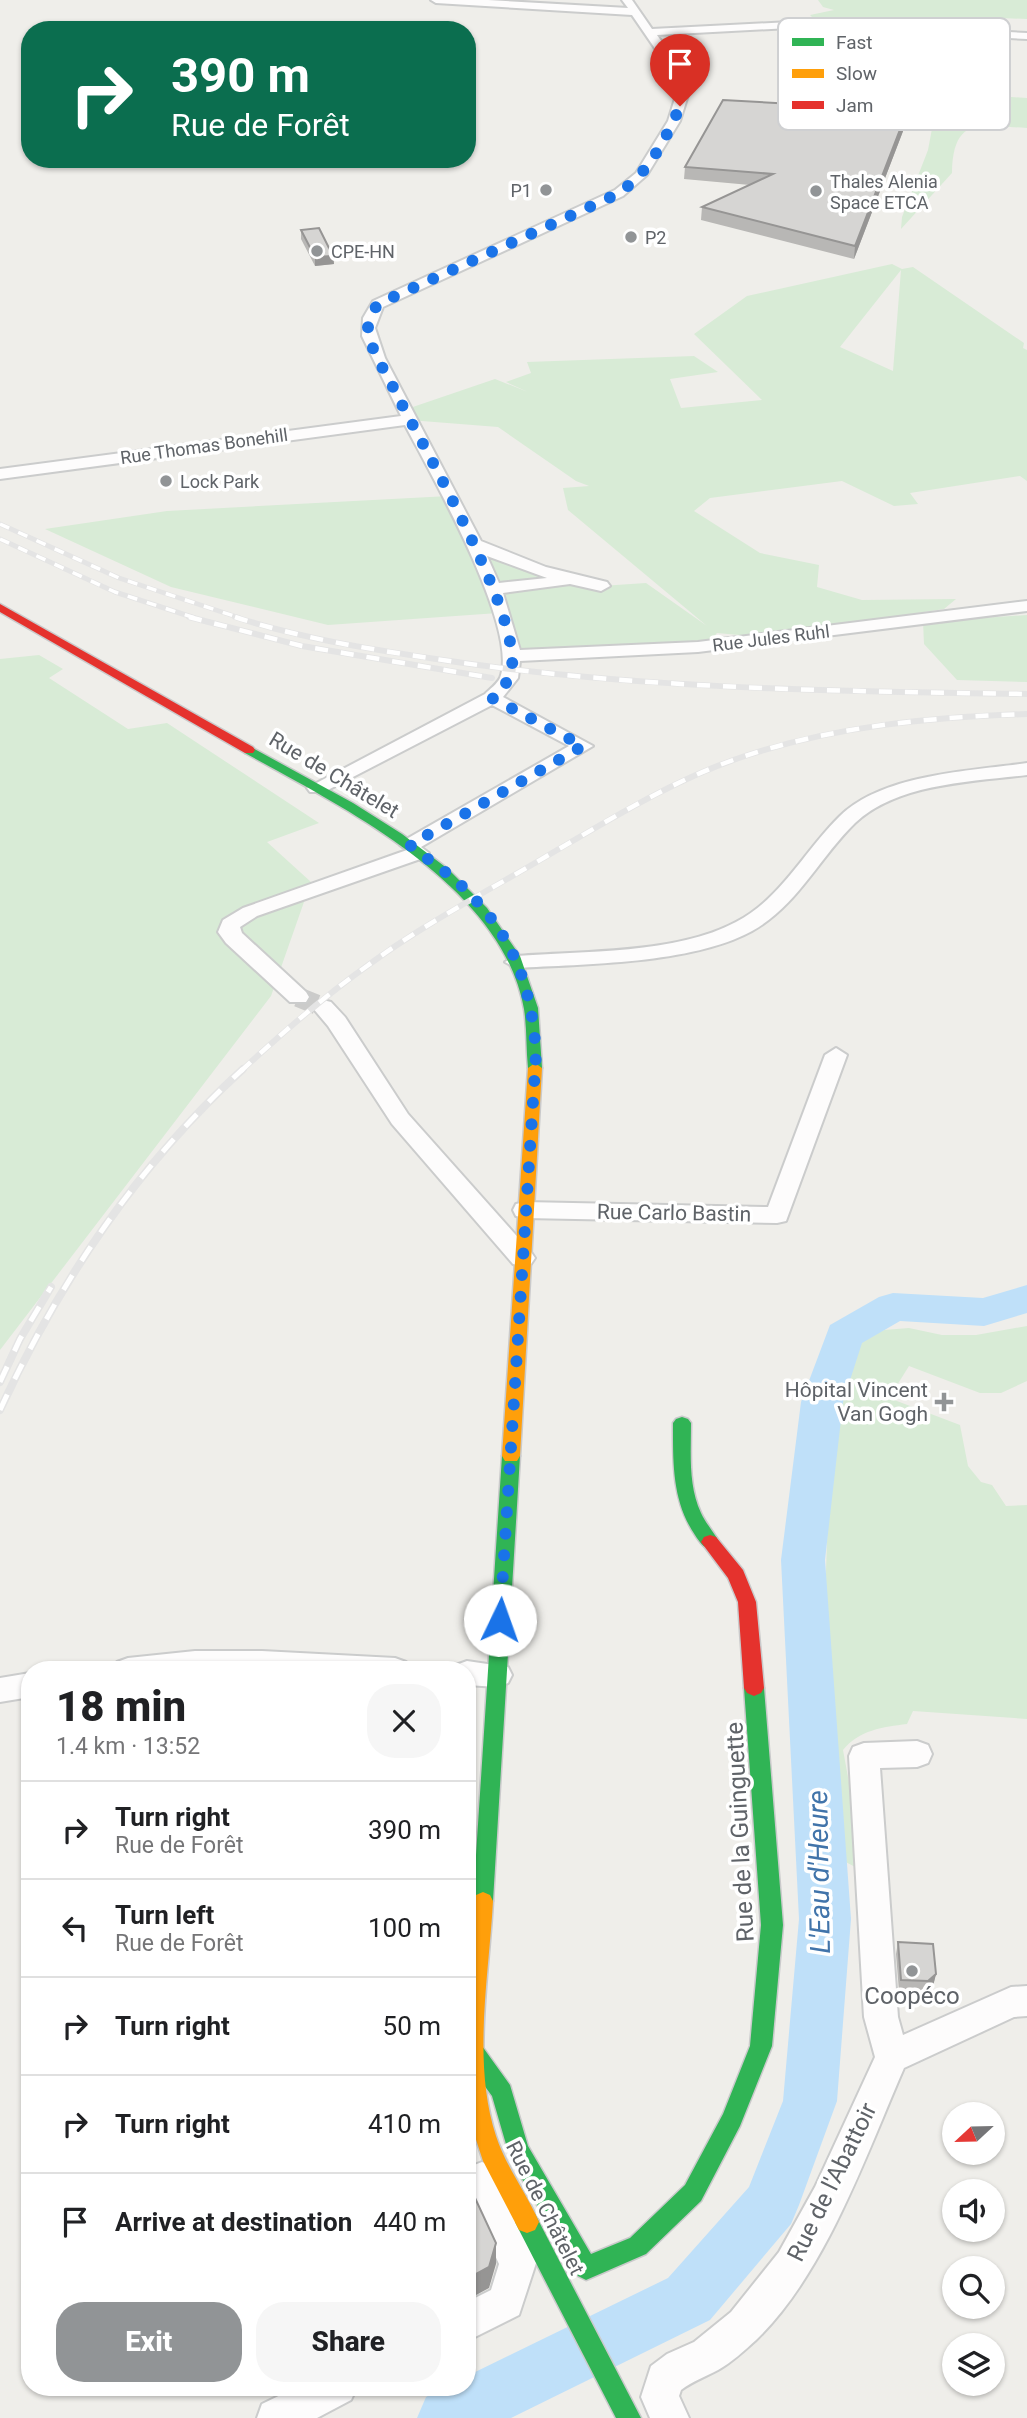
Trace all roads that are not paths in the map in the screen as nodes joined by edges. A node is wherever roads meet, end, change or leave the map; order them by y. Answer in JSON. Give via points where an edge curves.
{"nodes":[{"id":1,"x":436,"y":0,"type":"edge"},
{"id":2,"x":631,"y":6,"type":"edge"},
{"id":3,"x":778,"y":26,"type":"edge"},
{"id":4,"x":650,"y":32,"type":"junction"},
{"id":5,"x":409,"y":420,"type":"junction"},
{"id":6,"x":0,"y":474,"type":"edge"},
{"id":7,"x":475,"y":545,"type":"junction"},
{"id":8,"x":575,"y":580,"type":"junction"},
{"id":9,"x":601,"y":586,"type":"dead end"},
{"id":10,"x":494,"y":589,"type":"junction"},
{"id":11,"x":1027,"y":606,"type":"edge"},
{"id":12,"x":0,"y":607,"type":"edge"},
{"id":13,"x":513,"y":656,"type":"junction"},
{"id":14,"x":492,"y":698,"type":"junction"},
{"id":15,"x":1027,"y":769,"type":"edge"},
{"id":16,"x":317,"y":788,"type":"junction"},
{"id":17,"x":415,"y":849,"type":"junction"},
{"id":18,"x":516,"y":962,"type":"junction"},
{"id":19,"x":298,"y":997,"type":"tunnel mouth"},
{"id":20,"x":323,"y":1007,"type":"tunnel mouth"},
{"id":21,"x":836,"y":1055,"type":"dead end"},
{"id":22,"x":525,"y":1210,"type":"junction"},
{"id":23,"x":522,"y":1258,"type":"junction"},
{"id":24,"x":682,"y":1423,"type":"dead end"},
{"id":25,"x":180,"y":1661,"type":"edge"},
{"id":26,"x":242,"y":1661,"type":"edge"},
{"id":27,"x":476,"y":1674,"type":"edge"},
{"id":28,"x":497,"y":1675,"type":"junction"},
{"id":29,"x":21,"y":1686,"type":"edge"},
{"id":30,"x":0,"y":1690,"type":"edge"},
{"id":31,"x":917,"y":1754,"type":"dead end"},
{"id":32,"x":1027,"y":2001,"type":"edge"},
{"id":33,"x":476,"y":2020,"type":"edge"},
{"id":34,"x":476,"y":2056,"type":"edge"},
{"id":35,"x":892,"y":2057,"type":"junction"},
{"id":36,"x":476,"y":2082,"type":"edge"},
{"id":37,"x":478,"y":2112,"type":"junction"},
{"id":38,"x":476,"y":2317,"type":"edge"},
{"id":39,"x":320,"y":2396,"type":"edge"},
{"id":40,"x":276,"y":2418,"type":"edge"},
{"id":41,"x":629,"y":2418,"type":"edge"},
{"id":42,"x":670,"y":2418,"type":"edge"}],
"edges":[{"from":1,"to":2,"type":"street"},
{"from":2,"to":4,"type":"street"},
{"from":3,"to":4,"type":"street"},
{"from":4,"to":5,"type":"street","via":[[673,66],[683,92],[674,121],[641,175],[618,193],[378,304],[370,316],[372,343]]},
{"from":5,"to":6,"type":"street","name":"Rue Thomas Bonehill"},
{"from":5,"to":7,"type":"street"},
{"from":7,"to":8,"type":"street"},
{"from":7,"to":10,"type":"street"},
{"from":8,"to":9,"type":"street"},
{"from":8,"to":10,"type":"street"},
{"from":10,"to":13,"type":"street"},
{"from":11,"to":13,"type":"street","name":"Rue Jules Ruhl","via":[[698,647]]},
{"from":12,"to":16,"type":"main road","name":"Rue de Châtelet"},
{"from":13,"to":14,"type":"street","via":[[510,678]]},
{"from":14,"to":16,"type":"street"},
{"from":14,"to":17,"type":"street","via":[[583,746]]},
{"from":15,"to":18,"type":"street","via":[[954,780],[871,803],[850,816],[761,916],[730,933],[677,946]]},
{"from":16,"to":17,"type":"main road","name":"Rue de Châtelet"},
{"from":17,"to":18,"type":"main road","name":"Rue de Châtelet","via":[[469,892]]},
{"from":17,"to":19,"type":"street","via":[[230,924],[234,938]]},
{"from":18,"to":22,"type":"main road","name":"Rue de Châtelet","via":[[533,1009],[536,1054]]},
{"from":20,"to":23,"type":"street","via":[[400,1119]]},
{"from":21,"to":22,"type":"street","name":"Rue Carlo Bastin","via":[[777,1215]]},
{"from":22,"to":23,"type":"main road","name":"Rue de Châtelet"},
{"from":23,"to":28,"type":"main road","name":"Rue de Châtelet"},
{"from":24,"to":34,"type":"main road","name":"Rue de la Guinguette","via":[[684,1494],[692,1518],[736,1575],[747,1602],[772,1925],[761,2046],[732,2119],[693,2193],[638,2246],[586,2268],[518,2150],[502,2092]]},
{"from":25,"to":26,"type":"street"},
{"from":27,"to":28,"type":"street"},
{"from":28,"to":33,"type":"main road","name":"Rue de Châtelet"},
{"from":29,"to":30,"type":"street"},
{"from":31,"to":35,"type":"street","via":[[864,1756],[881,2017]]},
{"from":32,"to":35,"type":"street","via":[[1011,2001]]},
{"from":35,"to":42,"type":"street","name":"Rue de l'Abattoir","via":[[828,2199],[792,2265],[744,2325],[707,2356],[664,2379],[660,2398]]},
{"from":36,"to":37,"type":"main road","name":"Rue de Châtelet"},
{"from":37,"to":38,"type":"street","via":[[482,2188],[518,2263],[506,2302]]},
{"from":37,"to":41,"type":"main road","name":"Rue de Châtelet","via":[[509,2193]]},
{"from":39,"to":40,"type":"street"}]}
